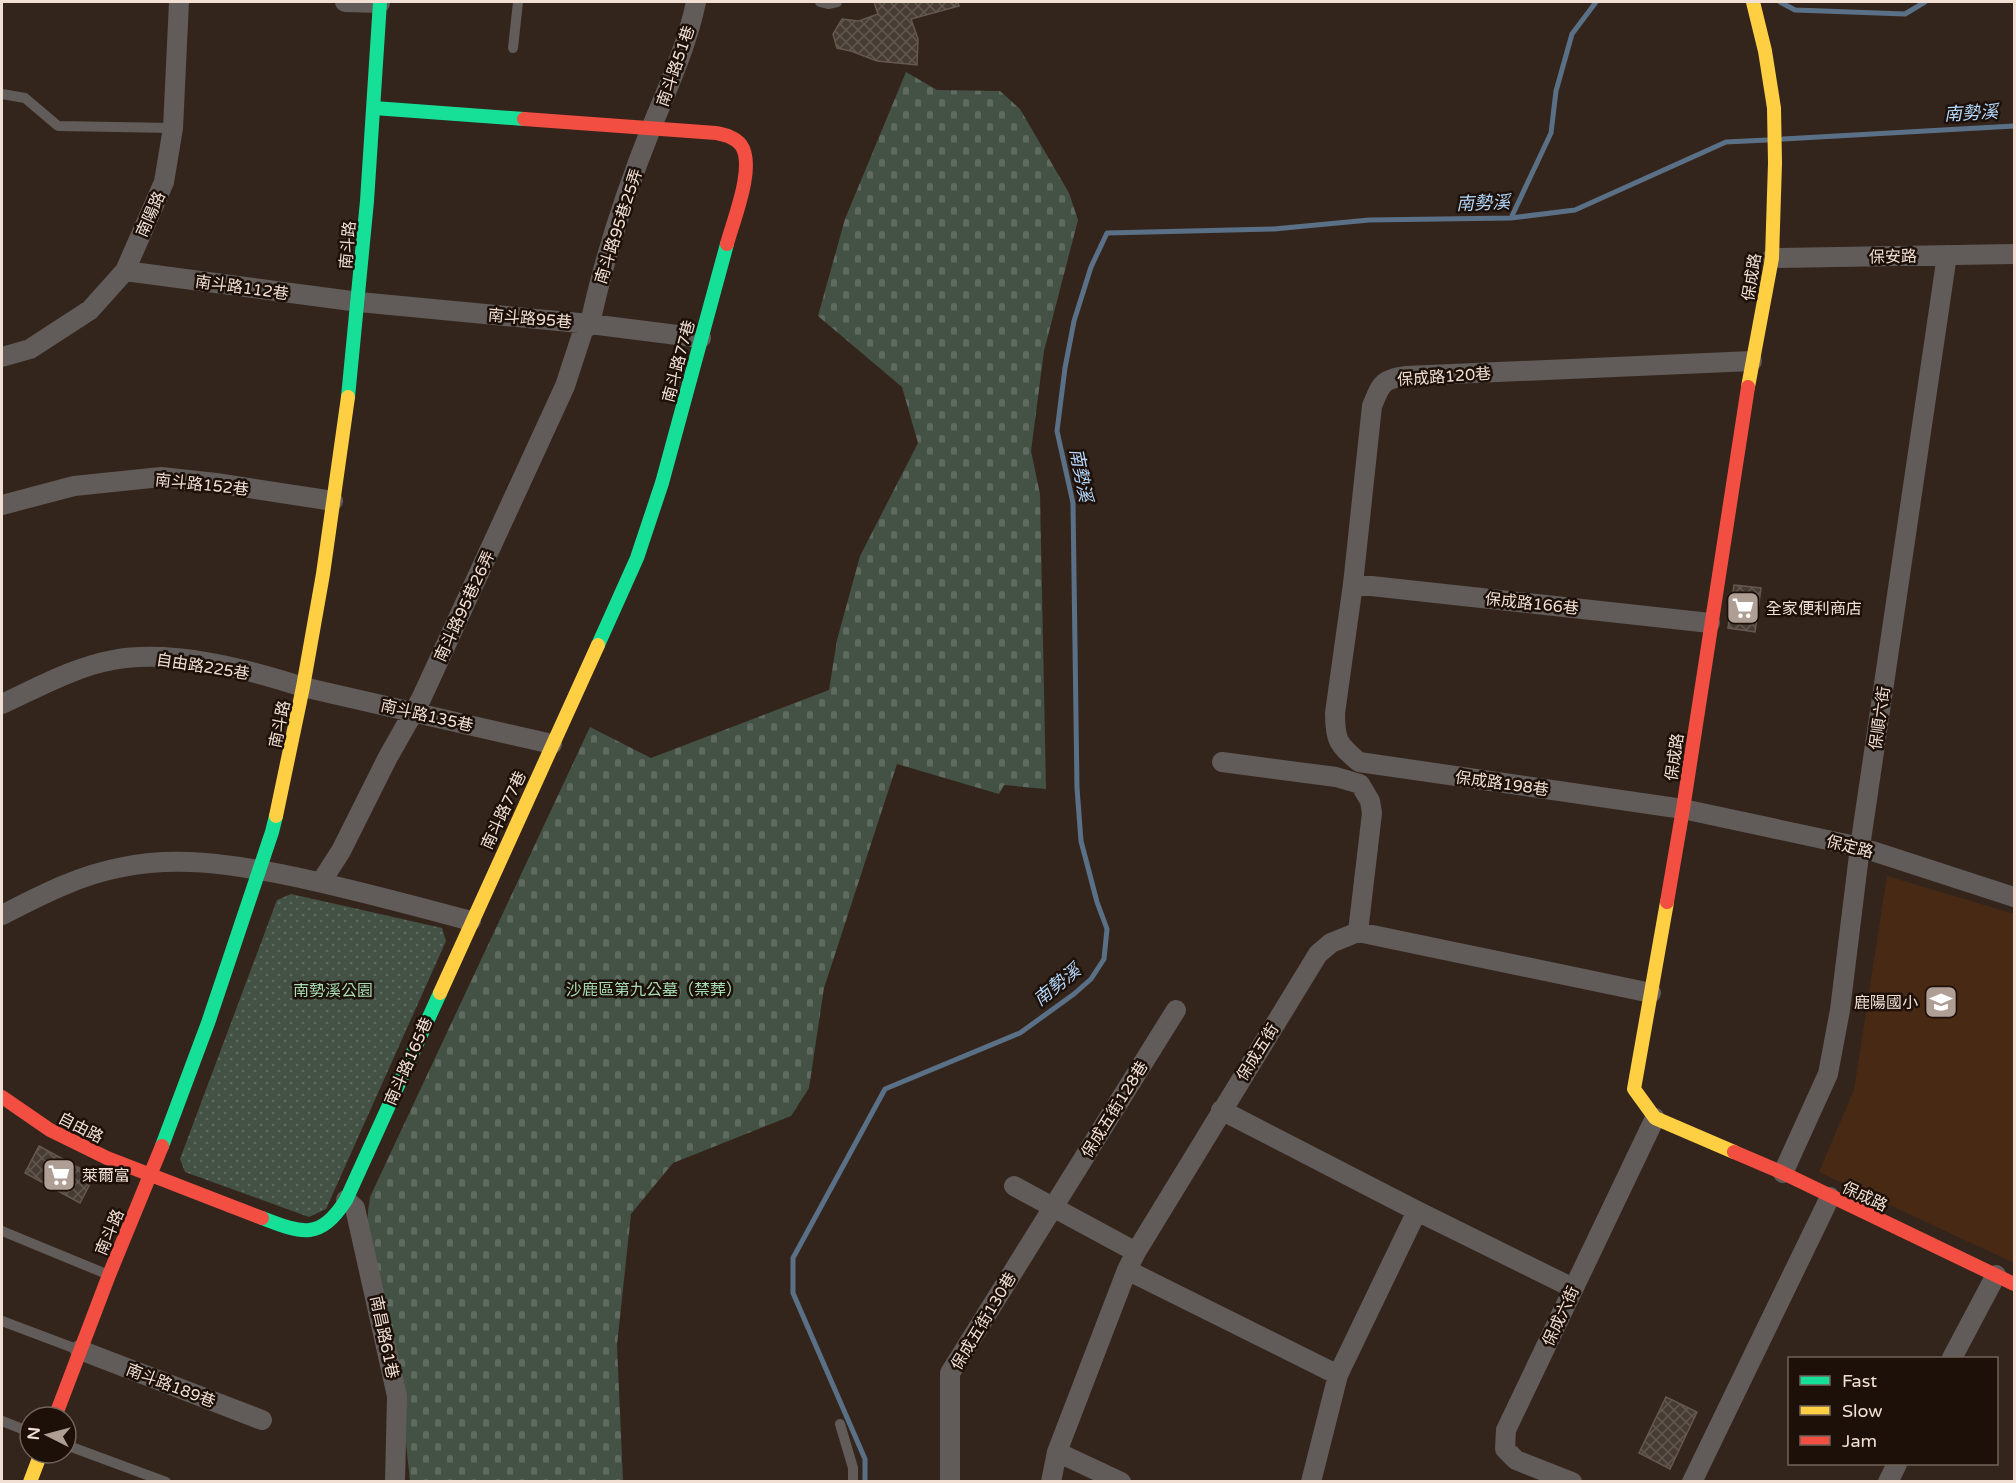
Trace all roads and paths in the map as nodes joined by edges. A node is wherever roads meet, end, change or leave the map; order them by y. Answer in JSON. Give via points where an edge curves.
{"nodes":[{"id":1,"x":179,"y":2,"type":"edge"},
{"id":2,"x":345,"y":2,"type":"edge"},
{"id":3,"x":380,"y":2,"type":"edge"},
{"id":4,"x":518,"y":2,"type":"edge"},
{"id":5,"x":696,"y":2,"type":"edge"},
{"id":6,"x":820,"y":2,"type":"edge"},
{"id":7,"x":837,"y":2,"type":"edge"},
{"id":8,"x":1753,"y":2,"type":"edge"},
{"id":9,"x":513,"y":48,"type":"dead end"},
{"id":10,"x":2,"y":94,"type":"edge"},
{"id":11,"x":374,"y":108,"type":"junction"},
{"id":12,"x":173,"y":128,"type":"junction"},
{"id":13,"x":651,"y":129,"type":"junction"},
{"id":14,"x":2014,"y":254,"type":"edge"},
{"id":15,"x":1947,"y":255,"type":"junction"},
{"id":16,"x":1772,"y":258,"type":"junction"},
{"id":17,"x":125,"y":271,"type":"junction"},
{"id":18,"x":358,"y":302,"type":"junction"},
{"id":19,"x":590,"y":324,"type":"junction"},
{"id":20,"x":701,"y":338,"type":"junction"},
{"id":21,"x":2,"y":357,"type":"edge"},
{"id":22,"x":1752,"y":361,"type":"junction"},
{"id":23,"x":333,"y":501,"type":"junction"},
{"id":24,"x":2,"y":505,"type":"edge"},
{"id":25,"x":1353,"y":584,"type":"junction"},
{"id":26,"x":1710,"y":622,"type":"junction"},
{"id":27,"x":303,"y":687,"type":"junction"},
{"id":28,"x":2,"y":704,"type":"edge"},
{"id":29,"x":414,"y":712,"type":"junction"},
{"id":30,"x":1335,"y":733,"type":"joint"},
{"id":31,"x":552,"y":744,"type":"junction"},
{"id":32,"x":1222,"y":762,"type":"dead end"},
{"id":33,"x":1683,"y":809,"type":"junction"},
{"id":34,"x":1860,"y":847,"type":"junction"},
{"id":35,"x":260,"y":870,"type":"junction"},
{"id":36,"x":321,"y":882,"type":"junction"},
{"id":37,"x":2014,"y":897,"type":"edge"},
{"id":38,"x":2,"y":915,"type":"edge"},
{"id":39,"x":471,"y":921,"type":"junction"},
{"id":40,"x":1358,"y":932,"type":"junction"},
{"id":41,"x":1651,"y":993,"type":"junction"},
{"id":42,"x":1176,"y":1010,"type":"dead end"},
{"id":43,"x":2,"y":1096,"type":"edge"},
{"id":44,"x":1221,"y":1110,"type":"junction"},
{"id":45,"x":1655,"y":1119,"type":"junction"},
{"id":46,"x":1783,"y":1173,"type":"junction"},
{"id":47,"x":152,"y":1174,"type":"junction"},
{"id":48,"x":1014,"y":1186,"type":"dead end"},
{"id":49,"x":1830,"y":1197,"type":"junction"},
{"id":50,"x":346,"y":1200,"type":"junction"},
{"id":51,"x":1053,"y":1208,"type":"junction"},
{"id":52,"x":1417,"y":1211,"type":"junction"},
{"id":53,"x":2,"y":1231,"type":"edge"},
{"id":54,"x":1136,"y":1252,"type":"junction"},
{"id":55,"x":1127,"y":1270,"type":"junction"},
{"id":56,"x":109,"y":1275,"type":"junction"},
{"id":57,"x":1996,"y":1275,"type":"junction"},
{"id":58,"x":2014,"y":1284,"type":"edge"},
{"id":59,"x":1573,"y":1287,"type":"junction"},
{"id":60,"x":2,"y":1321,"type":"edge"},
{"id":61,"x":80,"y":1350,"type":"junction"},
{"id":62,"x":1953,"y":1357,"type":"edge"},
{"id":63,"x":1338,"y":1375,"type":"junction"},
{"id":64,"x":59,"y":1405,"type":"edge"},
{"id":65,"x":262,"y":1420,"type":"dead end"},
{"id":66,"x":2,"y":1421,"type":"edge"},
{"id":67,"x":840,"y":1424,"type":"dead end"},
{"id":68,"x":18,"y":1427,"type":"edge"},
{"id":69,"x":78,"y":1449,"type":"edge"},
{"id":70,"x":1057,"y":1452,"type":"junction"},
{"id":71,"x":36,"y":1465,"type":"edge"},
{"id":72,"x":1896,"y":1465,"type":"edge"},
{"id":73,"x":30,"y":1482,"type":"edge"},
{"id":74,"x":166,"y":1482,"type":"edge"},
{"id":75,"x":395,"y":1482,"type":"edge"},
{"id":76,"x":853,"y":1482,"type":"edge"},
{"id":77,"x":950,"y":1482,"type":"edge"},
{"id":78,"x":1050,"y":1482,"type":"edge"},
{"id":79,"x":1121,"y":1482,"type":"edge"},
{"id":80,"x":1311,"y":1482,"type":"edge"},
{"id":81,"x":1572,"y":1482,"type":"edge"},
{"id":82,"x":1692,"y":1482,"type":"edge"},
{"id":83,"x":1888,"y":1482,"type":"edge"}],
"edges":[{"from":1,"to":12,"type":"street","name":"南陽路"},
{"from":2,"to":3,"type":"street"},
{"from":3,"to":11,"type":"street","name":"南斗路"},
{"from":4,"to":9,"type":"lane"},
{"from":5,"to":13,"type":"street","name":"南斗路51巷","via":[[677,65]]},
{"from":6,"to":7,"type":"lane"},
{"from":8,"to":16,"type":"street","name":"保成路","via":[[1774,108]]},
{"from":10,"to":12,"type":"lane","via":[[25,98],[58,126]]},
{"from":11,"to":13,"type":"street","name":"南斗路77巷"},
{"from":11,"to":18,"type":"street","name":"南斗路"},
{"from":12,"to":17,"type":"street","name":"南陽路","via":[[164,182]]},
{"from":13,"to":19,"type":"street","name":"南斗路95巷25弄","via":[[606,256]]},
{"from":13,"to":20,"type":"street","name":"南斗路77巷","via":[[728,135],[738,140],[747,160]]},
{"from":14,"to":15,"type":"street","name":"保安路"},
{"from":15,"to":16,"type":"street","name":"保安路"},
{"from":15,"to":34,"type":"street","name":"保順六街"},
{"from":16,"to":22,"type":"street","name":"保成路"},
{"from":17,"to":18,"type":"street","name":"南斗路112巷"},
{"from":17,"to":21,"type":"street","name":"南陽路","via":[[90,310],[30,349]]},
{"from":18,"to":19,"type":"street","name":"南斗路95巷"},
{"from":18,"to":23,"type":"street","name":"南斗路"},
{"from":19,"to":20,"type":"street","name":"南斗路95巷"},
{"from":19,"to":29,"type":"street","name":"南斗路95巷26弄","via":[[582,331],[566,386]]},
{"from":20,"to":31,"type":"street","name":"南斗路77巷","via":[[662,483],[637,558]]},
{"from":22,"to":25,"type":"street","name":"保成路120巷","via":[[1392,378],[1382,384],[1372,406]]},
{"from":22,"to":26,"type":"street","name":"保成路"},
{"from":23,"to":24,"type":"street","name":"南斗路152巷","via":[[161,477],[74,486]]},
{"from":23,"to":27,"type":"street","name":"南斗路"},
{"from":25,"to":26,"type":"street","name":"保成路166巷"},
{"from":25,"to":30,"type":"street","name":"保成路120巷"},
{"from":26,"to":33,"type":"street","name":"保成路"},
{"from":27,"to":28,"type":"street","name":"自由路225巷","via":[[215,664],[140,657],[83,668]]},
{"from":27,"to":29,"type":"street","name":"南斗路135巷"},
{"from":27,"to":35,"type":"street","name":"南斗路"},
{"from":29,"to":31,"type":"street","name":"南斗路135巷"},
{"from":29,"to":36,"type":"street","name":"南斗路95巷26弄"},
{"from":30,"to":33,"type":"street","name":"保成路198巷","via":[[1342,747],[1359,762]]},
{"from":31,"to":39,"type":"street","name":"南斗路77巷"},
{"from":32,"to":40,"type":"street","via":[[1336,777],[1360,784],[1372,813]]},
{"from":33,"to":34,"type":"street","name":"保定路"},
{"from":33,"to":41,"type":"street","name":"保成路"},
{"from":34,"to":37,"type":"street","name":"保定路"},
{"from":34,"to":46,"type":"street","name":"保順六街","via":[[1828,1074]]},
{"from":35,"to":36,"type":"street"},
{"from":35,"to":38,"type":"street","via":[[177,861],[121,867],[66,883]]},
{"from":35,"to":47,"type":"street","name":"南斗路"},
{"from":36,"to":39,"type":"street"},
{"from":39,"to":50,"type":"street","name":"南斗路165巷"},
{"from":40,"to":41,"type":"street"},
{"from":40,"to":44,"type":"street","name":"保成五街","via":[[1331,943],[1318,954]]},
{"from":41,"to":45,"type":"street","name":"保成路","via":[[1634,1089]]},
{"from":42,"to":51,"type":"street","name":"保成五街128巷"},
{"from":43,"to":47,"type":"street","name":"自由路","via":[[50,1130],[107,1158]]},
{"from":44,"to":52,"type":"street"},
{"from":44,"to":54,"type":"street","name":"保成五街"},
{"from":45,"to":46,"type":"street","name":"保成路"},
{"from":45,"to":59,"type":"street","name":"保成六街"},
{"from":46,"to":49,"type":"street","name":"保成路"},
{"from":47,"to":50,"type":"street","name":"南斗路165巷","via":[[301,1230],[327,1226]]},
{"from":47,"to":56,"type":"street","name":"南斗路"},
{"from":48,"to":51,"type":"street"},
{"from":49,"to":57,"type":"street","name":"保成路"},
{"from":49,"to":82,"type":"street"},
{"from":50,"to":75,"type":"street","name":"南昌路61巷","via":[[356,1208],[397,1396]]},
{"from":51,"to":54,"type":"street"},
{"from":51,"to":77,"type":"street","name":"保成五街130巷","via":[[950,1373]]},
{"from":52,"to":59,"type":"street"},
{"from":52,"to":63,"type":"street"},
{"from":53,"to":56,"type":"lane"},
{"from":54,"to":55,"type":"street","name":"保成五街"},
{"from":55,"to":63,"type":"street"},
{"from":55,"to":70,"type":"street","name":"保成五街"},
{"from":56,"to":61,"type":"street","name":"南斗路"},
{"from":57,"to":58,"type":"street","name":"保成路"},
{"from":57,"to":62,"type":"street"},
{"from":59,"to":81,"type":"street","name":"保成六街","via":[[1506,1430],[1505,1449],[1516,1460]]},
{"from":60,"to":61,"type":"lane"},
{"from":61,"to":64,"type":"street","name":"南斗路"},
{"from":61,"to":65,"type":"street","name":"南斗路189巷"},
{"from":63,"to":80,"type":"street"},
{"from":66,"to":68,"type":"lane"},
{"from":67,"to":76,"type":"lane","via":[[853,1468]]},
{"from":69,"to":74,"type":"lane"},
{"from":70,"to":78,"type":"street","name":"保成五街"},
{"from":70,"to":79,"type":"street"},
{"from":71,"to":73,"type":"street"},
{"from":72,"to":83,"type":"street"}]}
